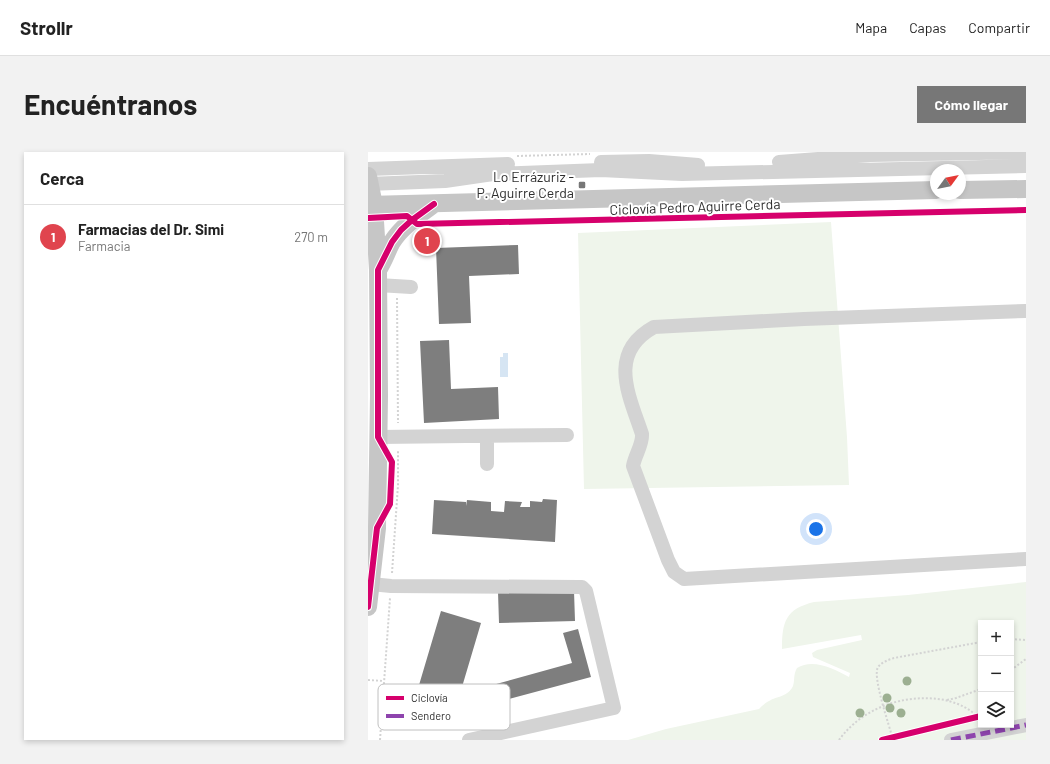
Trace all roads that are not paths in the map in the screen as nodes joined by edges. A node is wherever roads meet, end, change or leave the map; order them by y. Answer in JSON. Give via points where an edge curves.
{"nodes":[{"id":1,"x":1026,"y":152,"type":"edge"},
{"id":2,"x":1026,"y":166,"type":"edge"},
{"id":3,"x":368,"y":178,"type":"edge"},
{"id":4,"x":1026,"y":188,"type":"edge"},
{"id":5,"x":930,"y":190,"type":"edge"},
{"id":6,"x":966,"y":190,"type":"edge"},
{"id":7,"x":434,"y":204,"type":"junction"},
{"id":8,"x":371,"y":205,"type":"edge"},
{"id":9,"x":378,"y":278,"type":"junction"},
{"id":10,"x":411,"y":286,"type":"dead end"},
{"id":11,"x":1026,"y":311,"type":"edge"},
{"id":12,"x":568,"y":434,"type":"dead end"},
{"id":13,"x":487,"y":436,"type":"junction"},
{"id":14,"x":378,"y":437,"type":"junction"},
{"id":15,"x":487,"y":464,"type":"dead end"},
{"id":16,"x":1026,"y":559,"type":"edge"},
{"id":17,"x":370,"y":584,"type":"junction"},
{"id":18,"x":368,"y":607,"type":"edge"},
{"id":19,"x":1026,"y":724,"type":"edge"},
{"id":20,"x":469,"y":740,"type":"edge"},
{"id":21,"x":951,"y":740,"type":"edge"}],
"edges":[{"from":1,"to":3,"type":"street","via":[[870,155],[790,162],[704,165],[636,161]]},
{"from":2,"to":3,"type":"street","via":[[676,174],[601,170],[493,174],[445,181]]},
{"from":3,"to":8,"type":"main road"},
{"from":4,"to":6,"type":"main road"},
{"from":5,"to":7,"type":"main road"},
{"from":7,"to":8,"type":"main road"},
{"from":7,"to":9,"type":"main road","via":[[401,230],[392,242]]},
{"from":8,"to":9,"type":"main road"},
{"from":9,"to":10,"type":"street"},
{"from":9,"to":14,"type":"main road"},
{"from":11,"to":16,"type":"street","via":[[654,327],[642,333],[635,342],[627,356],[625,371],[626,387],[642,434],[633,466],[668,560],[674,572],[684,579]]},
{"from":12,"to":13,"type":"street"},
{"from":13,"to":14,"type":"street"},
{"from":13,"to":15,"type":"street"},
{"from":14,"to":17,"type":"main road","via":[[377,528]]},
{"from":17,"to":18,"type":"main road"},
{"from":17,"to":20,"type":"street","via":[[582,587],[587,594],[614,708]]},
{"from":19,"to":21,"type":"street"}]}
